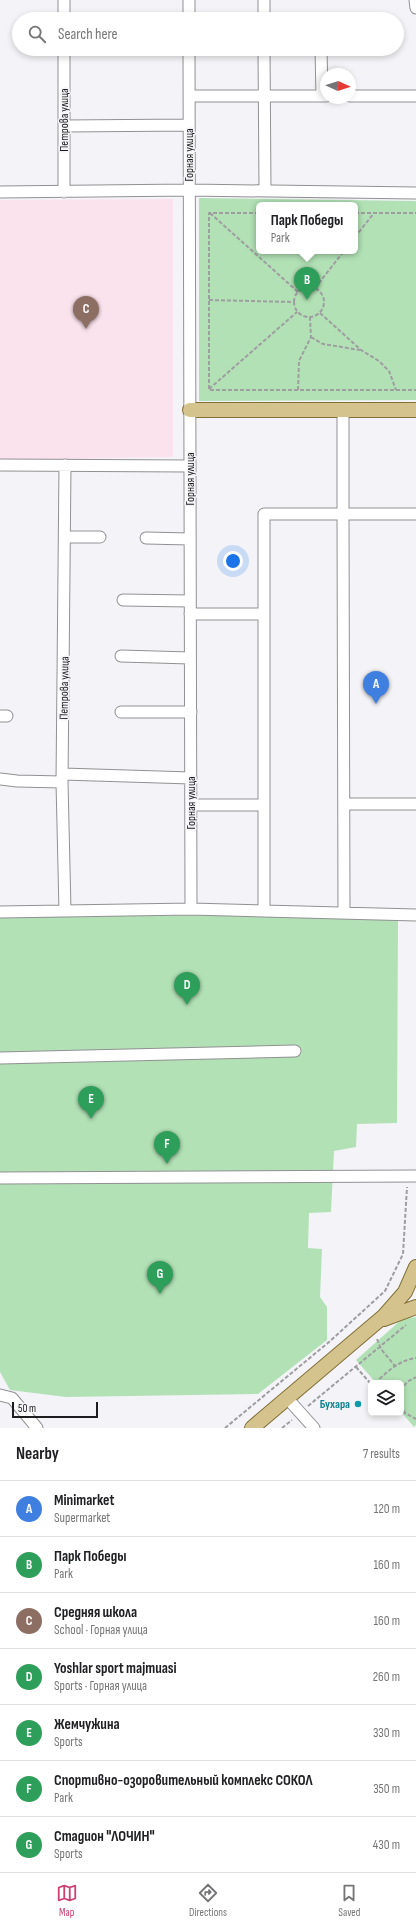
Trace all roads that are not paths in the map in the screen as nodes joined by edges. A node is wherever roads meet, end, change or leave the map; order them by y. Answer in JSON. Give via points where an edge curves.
{"nodes":[{"id":1,"x":64,"y":0,"type":"edge"},
{"id":2,"x":189,"y":0,"type":"edge"},
{"id":3,"x":264,"y":0,"type":"edge"},
{"id":4,"x":415,"y":0,"type":"edge"},
{"id":5,"x":416,"y":8,"type":"edge"},
{"id":6,"x":64,"y":12,"type":"edge"},
{"id":7,"x":189,"y":12,"type":"edge"},
{"id":8,"x":264,"y":12,"type":"edge"},
{"id":9,"x":64,"y":56,"type":"edge"},
{"id":10,"x":189,"y":56,"type":"edge"},
{"id":11,"x":264,"y":56,"type":"edge"},
{"id":12,"x":321,"y":56,"type":"edge"},
{"id":13,"x":322,"y":68,"type":"edge"},
{"id":14,"x":189,"y":96,"type":"junction"},
{"id":15,"x":265,"y":96,"type":"junction"},
{"id":16,"x":320,"y":96,"type":"edge"},
{"id":17,"x":356,"y":96,"type":"edge"},
{"id":18,"x":416,"y":96,"type":"edge"},
{"id":19,"x":189,"y":125,"type":"junction"},
{"id":20,"x":64,"y":126,"type":"junction"},
{"id":21,"x":189,"y":190,"type":"junction"},
{"id":22,"x":265,"y":191,"type":"junction"},
{"id":23,"x":0,"y":192,"type":"edge"},
{"id":24,"x":64,"y":192,"type":"junction"},
{"id":25,"x":416,"y":193,"type":"edge"},
{"id":26,"x":190,"y":410,"type":"junction"},
{"id":27,"x":343,"y":410,"type":"junction"},
{"id":28,"x":416,"y":410,"type":"edge"},
{"id":29,"x":0,"y":465,"type":"edge"},
{"id":30,"x":65,"y":465,"type":"junction"},
{"id":31,"x":190,"y":466,"type":"junction"},
{"id":32,"x":344,"y":514,"type":"junction"},
{"id":33,"x":416,"y":514,"type":"edge"},
{"id":34,"x":65,"y":537,"type":"junction"},
{"id":35,"x":100,"y":537,"type":"dead end"},
{"id":36,"x":146,"y":538,"type":"dead end"},
{"id":37,"x":190,"y":539,"type":"junction"},
{"id":38,"x":123,"y":600,"type":"dead end"},
{"id":39,"x":190,"y":601,"type":"junction"},
{"id":40,"x":190,"y":614,"type":"junction"},
{"id":41,"x":264,"y":614,"type":"junction"},
{"id":42,"x":121,"y":656,"type":"dead end"},
{"id":43,"x":190,"y":658,"type":"junction"},
{"id":44,"x":121,"y":712,"type":"dead end"},
{"id":45,"x":191,"y":712,"type":"junction"},
{"id":46,"x":62,"y":778,"type":"junction"},
{"id":47,"x":191,"y":778,"type":"junction"},
{"id":48,"x":0,"y":779,"type":"edge"},
{"id":49,"x":344,"y":804,"type":"junction"},
{"id":50,"x":416,"y":804,"type":"edge"},
{"id":51,"x":191,"y":805,"type":"junction"},
{"id":52,"x":264,"y":805,"type":"junction"},
{"id":53,"x":191,"y":909,"type":"junction"},
{"id":54,"x":64,"y":911,"type":"junction"},
{"id":55,"x":264,"y":911,"type":"junction"},
{"id":56,"x":0,"y":912,"type":"edge"},
{"id":57,"x":344,"y":913,"type":"junction"},
{"id":58,"x":416,"y":915,"type":"edge"},
{"id":59,"x":295,"y":1051,"type":"dead end"},
{"id":60,"x":0,"y":1058,"type":"edge"},
{"id":61,"x":412,"y":1176,"type":"edge"},
{"id":62,"x":0,"y":1178,"type":"edge"},
{"id":63,"x":416,"y":1267,"type":"edge"},
{"id":64,"x":411,"y":1291,"type":"edge"},
{"id":65,"x":416,"y":1307,"type":"edge"},
{"id":66,"x":375,"y":1324,"type":"junction"},
{"id":67,"x":0,"y":1395,"type":"edge"},
{"id":68,"x":287,"y":1398,"type":"junction"},
{"id":69,"x":37,"y":1428,"type":"edge"},
{"id":70,"x":252,"y":1428,"type":"edge"},
{"id":71,"x":314,"y":1428,"type":"edge"}],
"edges":[{"from":1,"to":6,"type":"street"},
{"from":2,"to":7,"type":"street"},
{"from":3,"to":8,"type":"street"},
{"from":4,"to":5,"type":"street"},
{"from":9,"to":20,"type":"street","name":"Петрова улица"},
{"from":10,"to":14,"type":"street","name":"Горная улица"},
{"from":11,"to":15,"type":"street"},
{"from":12,"to":13,"type":"street"},
{"from":14,"to":15,"type":"street"},
{"from":14,"to":19,"type":"street","name":"Горная улица"},
{"from":15,"to":16,"type":"street"},
{"from":15,"to":22,"type":"street"},
{"from":17,"to":18,"type":"street"},
{"from":19,"to":20,"type":"street"},
{"from":19,"to":21,"type":"street","name":"Горная улица"},
{"from":20,"to":24,"type":"street","name":"Петрова улица"},
{"from":21,"to":22,"type":"street"},
{"from":21,"to":24,"type":"street"},
{"from":21,"to":26,"type":"street","name":"Горная улица"},
{"from":22,"to":25,"type":"street"},
{"from":23,"to":24,"type":"street"},
{"from":26,"to":27,"type":"main road"},
{"from":26,"to":31,"type":"street","name":"Горная улица"},
{"from":27,"to":28,"type":"main road"},
{"from":27,"to":32,"type":"street"},
{"from":29,"to":30,"type":"street"},
{"from":30,"to":31,"type":"street"},
{"from":30,"to":34,"type":"street","name":"Петрова улица"},
{"from":31,"to":37,"type":"street","name":"Горная улица"},
{"from":32,"to":33,"type":"street"},
{"from":32,"to":41,"type":"street","via":[[264,514]]},
{"from":32,"to":49,"type":"street"},
{"from":34,"to":35,"type":"street"},
{"from":34,"to":46,"type":"street","name":"Петрова улица"},
{"from":36,"to":37,"type":"street"},
{"from":37,"to":39,"type":"street","name":"Горная улица"},
{"from":38,"to":39,"type":"street"},
{"from":39,"to":40,"type":"street","name":"Горная улица"},
{"from":40,"to":41,"type":"street"},
{"from":40,"to":43,"type":"street","name":"Горная улица"},
{"from":41,"to":52,"type":"street"},
{"from":42,"to":43,"type":"street"},
{"from":43,"to":45,"type":"street","name":"Горная улица"},
{"from":44,"to":45,"type":"street"},
{"from":45,"to":47,"type":"street","name":"Горная улица"},
{"from":46,"to":47,"type":"street"},
{"from":46,"to":48,"type":"street","via":[[17,781]]},
{"from":46,"to":54,"type":"street","name":"Петрова улица"},
{"from":47,"to":51,"type":"street","name":"Горная улица"},
{"from":49,"to":50,"type":"street"},
{"from":49,"to":57,"type":"street"},
{"from":51,"to":52,"type":"street"},
{"from":51,"to":53,"type":"street","name":"Горная улица"},
{"from":52,"to":55,"type":"street"},
{"from":53,"to":54,"type":"street"},
{"from":53,"to":55,"type":"street"},
{"from":54,"to":56,"type":"street"},
{"from":55,"to":57,"type":"street"},
{"from":57,"to":58,"type":"street"},
{"from":59,"to":60,"type":"street"},
{"from":61,"to":62,"type":"street"},
{"from":63,"to":64,"type":"main road"},
{"from":64,"to":66,"type":"main road"},
{"from":65,"to":66,"type":"main road"},
{"from":66,"to":68,"type":"main road"},
{"from":67,"to":69,"type":"street","via":[[12,1398]]},
{"from":68,"to":70,"type":"main road"},
{"from":68,"to":71,"type":"street"}]}
